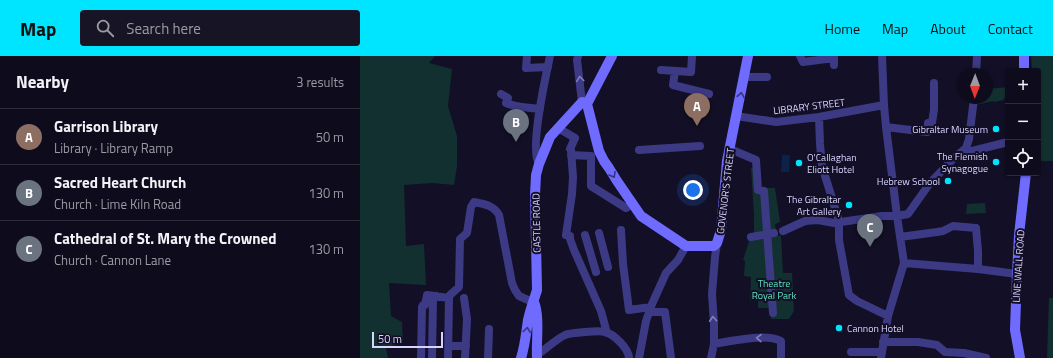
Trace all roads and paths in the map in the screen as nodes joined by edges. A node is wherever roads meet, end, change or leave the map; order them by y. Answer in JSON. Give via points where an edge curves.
{"nodes":[{"id":1,"x":527,"y":56,"type":"edge"},
{"id":2,"x":550,"y":56,"type":"edge"},
{"id":3,"x":578,"y":56,"type":"edge"},
{"id":4,"x":612,"y":56,"type":"edge"},
{"id":5,"x":692,"y":56,"type":"edge"},
{"id":6,"x":748,"y":56,"type":"edge"},
{"id":7,"x":800,"y":56,"type":"edge"},
{"id":8,"x":882,"y":56,"type":"edge"},
{"id":9,"x":977,"y":56,"type":"edge"},
{"id":10,"x":1018,"y":56,"type":"edge"},
{"id":11,"x":1024,"y":56,"type":"edge"},
{"id":12,"x":834,"y":64,"type":"dead end"},
{"id":13,"x":548,"y":67,"type":"junction"},
{"id":14,"x":976,"y":68,"type":"edge"},
{"id":15,"x":1023,"y":68,"type":"edge"},
{"id":16,"x":1024,"y":68,"type":"edge"},
{"id":17,"x":661,"y":70,"type":"dead end"},
{"id":18,"x":675,"y":71,"type":"junction"},
{"id":19,"x":745,"y":74,"type":"junction"},
{"id":20,"x":768,"y":77,"type":"dead end"},
{"id":21,"x":934,"y":83,"type":"dead end"},
{"id":22,"x":501,"y":94,"type":"dead end"},
{"id":23,"x":709,"y":94,"type":"dead end"},
{"id":24,"x":587,"y":104,"type":"junction"},
{"id":25,"x":973,"y":104,"type":"edge"},
{"id":26,"x":884,"y":106,"type":"junction"},
{"id":27,"x":540,"y":109,"type":"junction"},
{"id":28,"x":736,"y":116,"type":"junction"},
{"id":29,"x":819,"y":116,"type":"junction"},
{"id":30,"x":886,"y":127,"type":"junction"},
{"id":31,"x":558,"y":128,"type":"junction"},
{"id":32,"x":1005,"y":143,"type":"edge"},
{"id":33,"x":700,"y":146,"type":"dead end"},
{"id":34,"x":966,"y":148,"type":"junction"},
{"id":35,"x":730,"y":149,"type":"junction"},
{"id":36,"x":639,"y":150,"type":"dead end"},
{"id":37,"x":595,"y":154,"type":"junction"},
{"id":38,"x":572,"y":155,"type":"junction"},
{"id":39,"x":539,"y":164,"type":"junction"},
{"id":40,"x":1026,"y":176,"type":"edge"},
{"id":41,"x":633,"y":204,"type":"junction"},
{"id":42,"x":897,"y":216,"type":"junction"},
{"id":43,"x":839,"y":222,"type":"junction"},
{"id":44,"x":621,"y":230,"type":"dead end"},
{"id":45,"x":783,"y":231,"type":"dead end"},
{"id":46,"x":599,"y":233,"type":"dead end"},
{"id":47,"x":770,"y":234,"type":"junction"},
{"id":48,"x":585,"y":235,"type":"dead end"},
{"id":49,"x":900,"y":237,"type":"junction"},
{"id":50,"x":751,"y":238,"type":"dead end"},
{"id":51,"x":717,"y":243,"type":"junction"},
{"id":52,"x":686,"y":246,"type":"junction"},
{"id":53,"x":904,"y":262,"type":"junction"},
{"id":54,"x":608,"y":267,"type":"dead end"},
{"id":55,"x":978,"y":269,"type":"junction"},
{"id":56,"x":596,"y":272,"type":"dead end"},
{"id":57,"x":1017,"y":274,"type":"junction"},
{"id":58,"x":436,"y":296,"type":"junction"},
{"id":59,"x":450,"y":296,"type":"junction"},
{"id":60,"x":464,"y":298,"type":"dead end"},
{"id":61,"x":534,"y":302,"type":"junction"},
{"id":62,"x":650,"y":309,"type":"junction"},
{"id":63,"x":773,"y":313,"type":"dead end"},
{"id":64,"x":888,"y":316,"type":"junction"},
{"id":65,"x":489,"y":329,"type":"dead end"},
{"id":66,"x":608,"y":333,"type":"junction"},
{"id":67,"x":883,"y":342,"type":"junction"},
{"id":68,"x":714,"y":344,"type":"junction"},
{"id":69,"x":449,"y":346,"type":"junction"},
{"id":70,"x":466,"y":346,"type":"junction"},
{"id":71,"x":851,"y":352,"type":"dead end"},
{"id":72,"x":882,"y":355,"type":"edge"},
{"id":73,"x":537,"y":356,"type":"edge"},
{"id":74,"x":421,"y":358,"type":"edge"},
{"id":75,"x":432,"y":358,"type":"edge"},
{"id":76,"x":448,"y":358,"type":"edge"},
{"id":77,"x":466,"y":358,"type":"edge"},
{"id":78,"x":488,"y":358,"type":"edge"},
{"id":79,"x":522,"y":358,"type":"edge"},
{"id":80,"x":629,"y":358,"type":"edge"},
{"id":81,"x":639,"y":358,"type":"edge"},
{"id":82,"x":671,"y":358,"type":"edge"},
{"id":83,"x":711,"y":358,"type":"edge"},
{"id":84,"x":781,"y":358,"type":"edge"},
{"id":85,"x":986,"y":358,"type":"edge"},
{"id":86,"x":1020,"y":358,"type":"edge"}],
"edges":[{"from":1,"to":13,"type":"street","via":[[526,68]]},
{"from":2,"to":13,"type":"street"},
{"from":24,"to":3,"type":"street","one_way":true},
{"from":4,"to":24,"type":"street","name":"CASTLE ROAD"},
{"from":5,"to":18,"type":"street","via":[[691,72]]},
{"from":6,"to":19,"type":"street","name":"GOVENOR'S STREET"},
{"from":7,"to":12,"type":"street","via":[[803,62],[834,58]]},
{"from":8,"to":26,"type":"street"},
{"from":9,"to":14,"type":"street"},
{"from":10,"to":15,"type":"street"},
{"from":11,"to":16,"type":"street"},
{"from":13,"to":27,"type":"street"},
{"from":17,"to":18,"type":"street"},
{"from":18,"to":23,"type":"street","via":[[673,85]]},
{"from":19,"to":20,"type":"street"},
{"from":28,"to":19,"type":"street","name":"GOVENOR'S STREET","one_way":true},
{"from":21,"to":30,"type":"street","via":[[934,110],[932,123],[928,124],[927,132]]},
{"from":22,"to":27,"type":"street","via":[[508,98],[506,103],[511,105]]},
{"from":24,"to":31,"type":"street","name":"CASTLE ROAD"},
{"from":24,"to":37,"type":"street"},
{"from":25,"to":34,"type":"street"},
{"from":26,"to":29,"type":"street","name":"LIBRARY STREET"},
{"from":26,"to":30,"type":"street"},
{"from":27,"to":39,"type":"street","via":[[536,136],[536,157]]},
{"from":28,"to":29,"type":"street","name":"LIBRARY STREET","via":[[776,122]]},
{"from":28,"to":35,"type":"street","name":"GOVENOR'S STREET"},
{"from":29,"to":43,"type":"street","via":[[822,166]]},
{"from":30,"to":42,"type":"street"},
{"from":31,"to":38,"type":"street","via":[[575,138],[570,149]]},
{"from":31,"to":39,"type":"street","name":"CASTLE ROAD","via":[[550,137]]},
{"from":32,"to":34,"type":"street","via":[[972,151]]},
{"from":33,"to":36,"type":"street"},
{"from":34,"to":42,"type":"street","via":[[930,183],[908,214]]},
{"from":35,"to":47,"type":"street","via":[[756,160],[758,190],[764,191]]},
{"from":35,"to":51,"type":"street","name":"GOVENOR'S STREET","via":[[721,230]]},
{"from":37,"to":38,"type":"street"},
{"from":37,"to":41,"type":"street","one_way":true,"via":[[610,168]]},
{"from":37,"to":41,"type":"street","via":[[591,186],[626,208]]},
{"from":38,"to":66,"type":"street","via":[[573,177],[568,236]]},
{"from":39,"to":61,"type":"street","name":"CASTLE ROAD","via":[[535,195],[537,290]]},
{"from":40,"to":57,"type":"street","name":"LINE WALL ROAD"},
{"from":41,"to":52,"type":"street","via":[[641,216]]},
{"from":42,"to":43,"type":"street"},
{"from":42,"to":49,"type":"street"},
{"from":43,"to":45,"type":"street","via":[[805,221]]},
{"from":43,"to":64,"type":"street","via":[[839,240],[849,295],[857,302]]},
{"from":44,"to":62,"type":"street","via":[[622,264],[630,310]]},
{"from":46,"to":54,"type":"street"},
{"from":47,"to":50,"type":"street"},
{"from":47,"to":63,"type":"street"},
{"from":48,"to":56,"type":"street"},
{"from":49,"to":53,"type":"street"},
{"from":49,"to":55,"type":"street","via":[[943,231],[953,226],[976,228]]},
{"from":51,"to":52,"type":"street","via":[[714,246]]},
{"from":68,"to":51,"type":"street","name":"GOVENOR'S STREET","one_way":true,"via":[[712,294]]},
{"from":52,"to":62,"type":"street","via":[[666,273]]},
{"from":53,"to":55,"type":"street"},
{"from":53,"to":64,"type":"street"},
{"from":55,"to":57,"type":"street"},
{"from":57,"to":86,"type":"street","name":"LINE WALL ROAD","via":[[1015,330]]},
{"from":58,"to":59,"type":"street"},
{"from":58,"to":74,"type":"street","via":[[427,295],[423,305]]},
{"from":58,"to":75,"type":"street","via":[[433,298]]},
{"from":59,"to":61,"type":"street","via":[[460,287],[460,239],[467,233],[474,202],[490,206],[499,215],[515,290],[519,296]]},
{"from":59,"to":69,"type":"street"},
{"from":60,"to":70,"type":"street","via":[[467,319]]},
{"from":61,"to":73,"type":"street","name":"CASTLE ROAD"},
{"from":79,"to":61,"type":"street","one_way":true},
{"from":62,"to":81,"type":"street"},
{"from":62,"to":82,"type":"street","via":[[665,312]]},
{"from":64,"to":67,"type":"street"},
{"from":65,"to":78,"type":"street"},
{"from":66,"to":73,"type":"street","via":[[601,331],[566,335]]},
{"from":66,"to":80,"type":"street","via":[[618,340]]},
{"from":67,"to":72,"type":"street"},
{"from":67,"to":85,"type":"street","via":[[918,342],[937,345],[944,352]]},
{"from":68,"to":83,"type":"street","name":"GOVENOR'S STREET"},
{"from":84,"to":68,"type":"street","one_way":true,"via":[[781,343],[775,339],[755,338]]},
{"from":69,"to":70,"type":"street"},
{"from":69,"to":76,"type":"street"},
{"from":70,"to":77,"type":"street"},
{"from":71,"to":72,"type":"street"}]}
